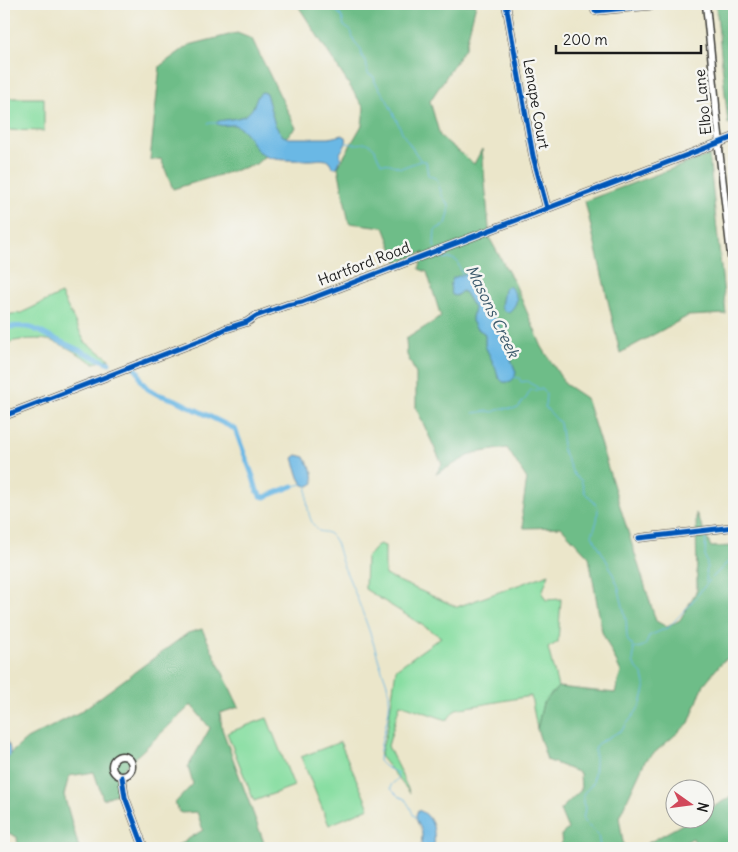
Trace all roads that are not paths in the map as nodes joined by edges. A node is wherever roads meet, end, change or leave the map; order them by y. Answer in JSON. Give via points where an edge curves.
{"nodes":[{"id":1,"x":506,"y":4,"type":"edge"},
{"id":2,"x":668,"y":4,"type":"edge"},
{"id":3,"x":706,"y":4,"type":"edge"},
{"id":4,"x":594,"y":11,"type":"dead end"},
{"id":5,"x":734,"y":137,"type":"edge"},
{"id":6,"x":720,"y":143,"type":"junction"},
{"id":7,"x":548,"y":208,"type":"junction"},
{"id":8,"x":734,"y":282,"type":"edge"},
{"id":9,"x":4,"y":416,"type":"edge"},
{"id":10,"x":734,"y":528,"type":"edge"},
{"id":11,"x":639,"y":538,"type":"dead end"},
{"id":12,"x":122,"y":777,"type":"dead end"},
{"id":13,"x":144,"y":848,"type":"edge"}],
"edges":[{"from":1,"to":7,"type":"street","name":"Lenape Court","via":[[533,156]]},
{"from":2,"to":4,"type":"street"},
{"from":3,"to":6,"type":"street","name":"Elbo Lane"},
{"from":5,"to":6,"type":"street","name":"Hartford Road"},
{"from":6,"to":7,"type":"street","name":"Hartford Road"},
{"from":6,"to":8,"type":"street","name":"Elbo Lane"},
{"from":7,"to":9,"type":"street","name":"Hartford Road","via":[[302,302],[256,316],[210,337]]},
{"from":10,"to":11,"type":"street"},
{"from":12,"to":13,"type":"street","via":[[125,796]]}]}
